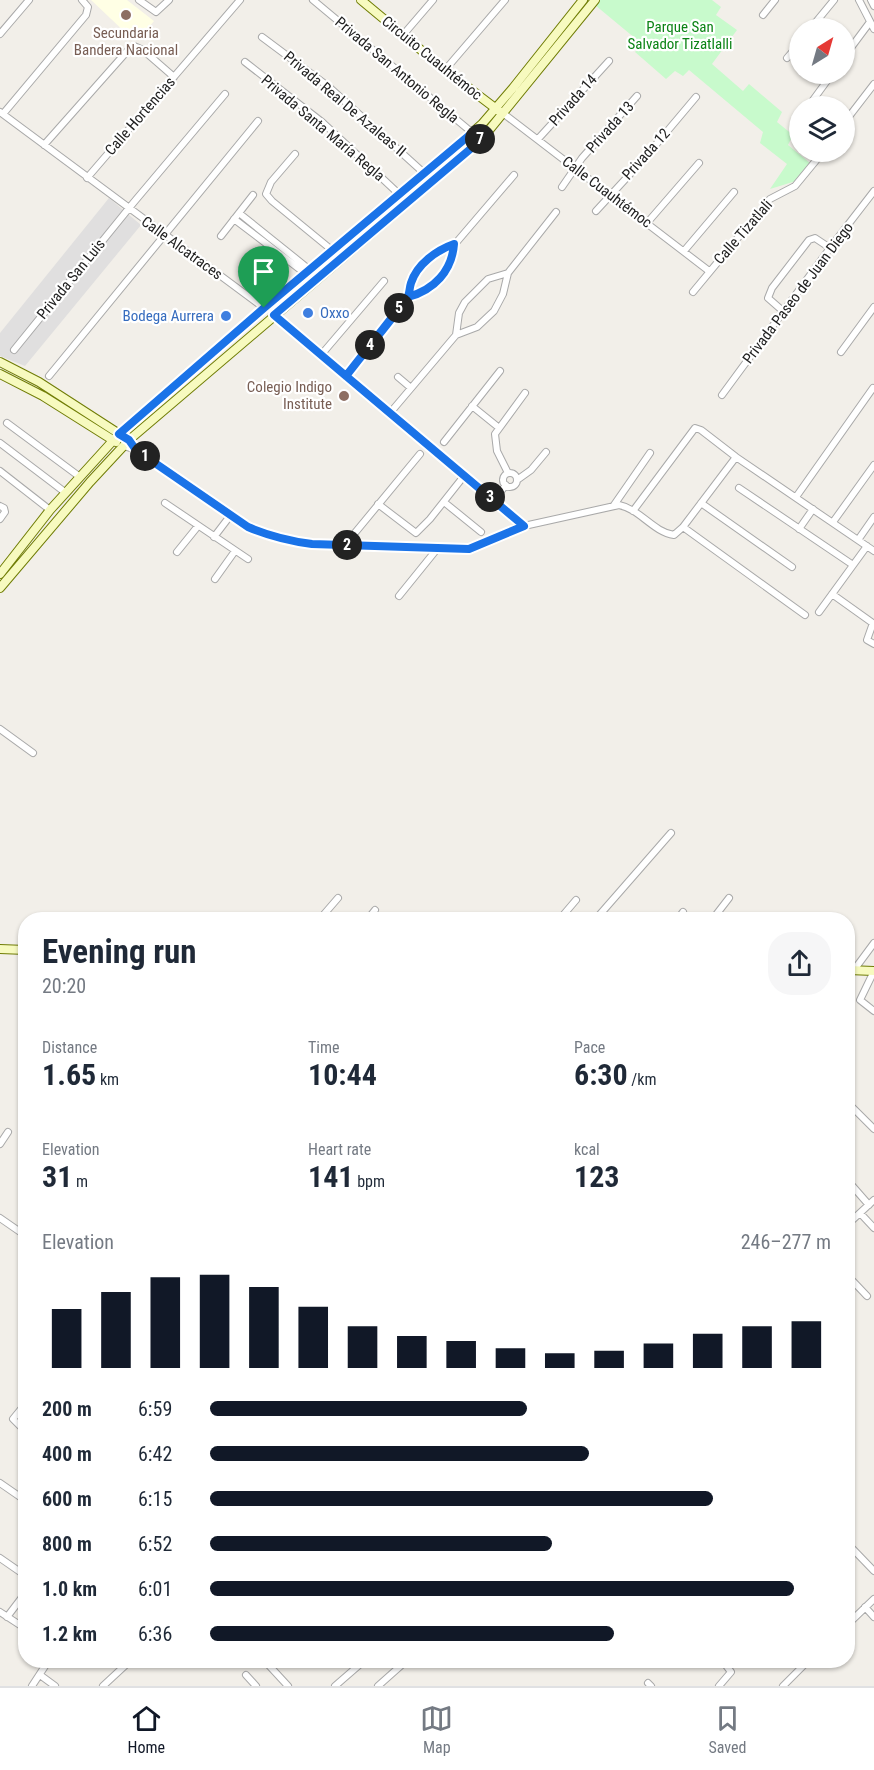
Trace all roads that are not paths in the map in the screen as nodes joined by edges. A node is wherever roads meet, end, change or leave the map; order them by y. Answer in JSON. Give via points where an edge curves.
{"nodes":[{"id":1,"x":29,"y":0,"type":"edge"},
{"id":2,"x":82,"y":0,"type":"edge"},
{"id":3,"x":139,"y":0,"type":"edge"},
{"id":4,"x":169,"y":0,"type":"edge"},
{"id":5,"x":240,"y":0,"type":"edge"},
{"id":6,"x":313,"y":0,"type":"edge"},
{"id":7,"x":362,"y":0,"type":"edge"},
{"id":8,"x":433,"y":0,"type":"edge"},
{"id":9,"x":505,"y":0,"type":"edge"},
{"id":10,"x":583,"y":0,"type":"edge"},
{"id":11,"x":595,"y":0,"type":"edge"},
{"id":12,"x":775,"y":0,"type":"edge"},
{"id":13,"x":834,"y":0,"type":"edge"},
{"id":14,"x":859,"y":0,"type":"edge"},
{"id":15,"x":871,"y":0,"type":"edge"},
{"id":16,"x":874,"y":6,"type":"edge"},
{"id":17,"x":763,"y":15,"type":"dead end"},
{"id":18,"x":819,"y":18,"type":"edge"},
{"id":19,"x":870,"y":22,"type":"junction"},
{"id":20,"x":874,"y":29,"type":"edge"},
{"id":21,"x":0,"y":34,"type":"edge"},
{"id":22,"x":403,"y":35,"type":"junction"},
{"id":23,"x":262,"y":37,"type":"dead end"},
{"id":24,"x":855,"y":42,"type":"edge"},
{"id":25,"x":789,"y":56,"type":"edge"},
{"id":26,"x":787,"y":58,"type":"dead end"},
{"id":27,"x":609,"y":61,"type":"dead end"},
{"id":28,"x":244,"y":62,"type":"dead end"},
{"id":29,"x":445,"y":70,"type":"junction"},
{"id":30,"x":174,"y":77,"type":"junction"},
{"id":31,"x":874,"y":84,"type":"edge"},
{"id":32,"x":225,"y":94,"type":"dead end"},
{"id":33,"x":637,"y":96,"type":"dead end"},
{"id":34,"x":696,"y":97,"type":"dead end"},
{"id":35,"x":855,"y":109,"type":"edge"},
{"id":36,"x":500,"y":112,"type":"junction"},
{"id":37,"x":1,"y":113,"type":"edge"},
{"id":38,"x":258,"y":121,"type":"dead end"},
{"id":39,"x":472,"y":133,"type":"junction"},
{"id":40,"x":481,"y":140,"type":"junction"},
{"id":41,"x":538,"y":140,"type":"junction"},
{"id":42,"x":44,"y":145,"type":"junction"},
{"id":43,"x":295,"y":154,"type":"dead end"},
{"id":44,"x":815,"y":162,"type":"edge"},
{"id":45,"x":699,"y":163,"type":"dead end"},
{"id":46,"x":575,"y":168,"type":"junction"},
{"id":47,"x":425,"y":174,"type":"junction"},
{"id":48,"x":514,"y":175,"type":"dead end"},
{"id":49,"x":87,"y":178,"type":"junction"},
{"id":50,"x":562,"y":187,"type":"dead end"},
{"id":51,"x":874,"y":191,"type":"edge"},
{"id":52,"x":734,"y":192,"type":"dead end"},
{"id":53,"x":253,"y":195,"type":"dead end"},
{"id":54,"x":400,"y":195,"type":"junction"},
{"id":55,"x":610,"y":195,"type":"junction"},
{"id":56,"x":128,"y":208,"type":"junction"},
{"id":57,"x":596,"y":211,"type":"dead end"},
{"id":58,"x":556,"y":212,"type":"dead end"},
{"id":59,"x":239,"y":213,"type":"junction"},
{"id":60,"x":234,"y":219,"type":"junction"},
{"id":61,"x":647,"y":223,"type":"junction"},
{"id":62,"x":164,"y":235,"type":"junction"},
{"id":63,"x":221,"y":236,"type":"dead end"},
{"id":64,"x":454,"y":244,"type":"junction"},
{"id":65,"x":830,"y":248,"type":"junction"},
{"id":66,"x":333,"y":251,"type":"junction"},
{"id":67,"x":684,"y":251,"type":"junction"},
{"id":68,"x":709,"y":271,"type":"junction"},
{"id":69,"x":308,"y":272,"type":"junction"},
{"id":70,"x":508,"y":273,"type":"junction"},
{"id":71,"x":384,"y":281,"type":"dead end"},
{"id":72,"x":693,"y":292,"type":"dead end"},
{"id":73,"x":408,"y":297,"type":"junction"},
{"id":74,"x":874,"y":307,"type":"edge"},
{"id":75,"x":264,"y":308,"type":"junction"},
{"id":76,"x":784,"y":312,"type":"junction"},
{"id":77,"x":274,"y":315,"type":"junction"},
{"id":78,"x":456,"y":335,"type":"junction"},
{"id":79,"x":14,"y":350,"type":"dead end"},
{"id":80,"x":841,"y":352,"type":"dead end"},
{"id":81,"x":321,"y":355,"type":"junction"},
{"id":82,"x":1,"y":368,"type":"edge"},
{"id":83,"x":500,"y":371,"type":"dead end"},
{"id":84,"x":49,"y":376,"type":"dead end"},
{"id":85,"x":346,"y":376,"type":"junction"},
{"id":86,"x":398,"y":377,"type":"dead end"},
{"id":87,"x":411,"y":388,"type":"junction"},
{"id":88,"x":873,"y":388,"type":"edge"},
{"id":89,"x":525,"y":393,"type":"dead end"},
{"id":90,"x":722,"y":395,"type":"dead end"},
{"id":91,"x":472,"y":406,"type":"junction"},
{"id":92,"x":390,"y":413,"type":"junction"},
{"id":93,"x":7,"y":423,"type":"dead end"},
{"id":94,"x":498,"y":427,"type":"junction"},
{"id":95,"x":116,"y":437,"type":"junction"},
{"id":96,"x":444,"y":441,"type":"dead end"},
{"id":97,"x":0,"y":442,"type":"edge"},
{"id":98,"x":126,"y":443,"type":"junction"},
{"id":99,"x":546,"y":452,"type":"dead end"},
{"id":100,"x":650,"y":453,"type":"dead end"},
{"id":101,"x":420,"y":454,"type":"dead end"},
{"id":102,"x":735,"y":457,"type":"junction"},
{"id":103,"x":874,"y":465,"type":"edge"},
{"id":104,"x":0,"y":471,"type":"edge"},
{"id":105,"x":508,"y":473,"type":"junction"},
{"id":106,"x":464,"y":476,"type":"junction"},
{"id":107,"x":80,"y":477,"type":"junction"},
{"id":108,"x":517,"y":480,"type":"junction"},
{"id":109,"x":506,"y":485,"type":"junction"},
{"id":110,"x":739,"y":488,"type":"dead end"},
{"id":111,"x":66,"y":493,"type":"junction"},
{"id":112,"x":796,"y":497,"type":"junction"},
{"id":113,"x":494,"y":500,"type":"junction"},
{"id":114,"x":444,"y":502,"type":"junction"},
{"id":115,"x":165,"y":503,"type":"dead end"},
{"id":116,"x":701,"y":503,"type":"junction"},
{"id":117,"x":378,"y":504,"type":"junction"},
{"id":118,"x":614,"y":505,"type":"junction"},
{"id":119,"x":0,"y":506,"type":"edge"},
{"id":120,"x":813,"y":509,"type":"junction"},
{"id":121,"x":50,"y":510,"type":"junction"},
{"id":122,"x":633,"y":511,"type":"junction"},
{"id":123,"x":230,"y":516,"type":"junction"},
{"id":124,"x":874,"y":517,"type":"edge"},
{"id":125,"x":0,"y":519,"type":"edge"},
{"id":126,"x":833,"y":522,"type":"junction"},
{"id":127,"x":198,"y":526,"type":"junction"},
{"id":128,"x":524,"y":526,"type":"junction"},
{"id":129,"x":683,"y":527,"type":"junction"},
{"id":130,"x":799,"y":529,"type":"junction"},
{"id":131,"x":480,"y":532,"type":"dead end"},
{"id":132,"x":354,"y":534,"type":"dead end"},
{"id":133,"x":214,"y":537,"type":"junction"},
{"id":134,"x":858,"y":540,"type":"junction"},
{"id":135,"x":867,"y":546,"type":"junction"},
{"id":136,"x":437,"y":549,"type":"junction"},
{"id":137,"x":235,"y":551,"type":"junction"},
{"id":138,"x":874,"y":551,"type":"edge"},
{"id":139,"x":177,"y":552,"type":"dead end"},
{"id":140,"x":248,"y":559,"type":"dead end"},
{"id":141,"x":853,"y":565,"type":"junction"},
{"id":142,"x":792,"y":567,"type":"dead end"},
{"id":143,"x":0,"y":574,"type":"edge"},
{"id":144,"x":215,"y":579,"type":"dead end"},
{"id":145,"x":0,"y":588,"type":"edge"},
{"id":146,"x":832,"y":594,"type":"junction"},
{"id":147,"x":399,"y":596,"type":"dead end"},
{"id":148,"x":819,"y":612,"type":"dead end"},
{"id":149,"x":805,"y":615,"type":"dead end"},
{"id":150,"x":873,"y":624,"type":"edge"},
{"id":151,"x":874,"y":644,"type":"edge"},
{"id":152,"x":0,"y":729,"type":"edge"},
{"id":153,"x":33,"y":753,"type":"dead end"},
{"id":154,"x":671,"y":833,"type":"dead end"},
{"id":155,"x":338,"y":898,"type":"dead end"},
{"id":156,"x":729,"y":898,"type":"dead end"},
{"id":157,"x":576,"y":900,"type":"dead end"},
{"id":158,"x":326,"y":912,"type":"edge"},
{"id":159,"x":566,"y":912,"type":"edge"},
{"id":160,"x":602,"y":912,"type":"edge"},
{"id":161,"x":718,"y":912,"type":"edge"},
{"id":162,"x":874,"y":943,"type":"edge"},
{"id":163,"x":0,"y":949,"type":"edge"},
{"id":164,"x":18,"y":950,"type":"edge"},
{"id":165,"x":855,"y":965,"type":"edge"},
{"id":166,"x":855,"y":970,"type":"edge"},
{"id":167,"x":874,"y":971,"type":"edge"},
{"id":168,"x":874,"y":1011,"type":"edge"},
{"id":169,"x":855,"y":1110,"type":"edge"},
{"id":170,"x":874,"y":1129,"type":"edge"},
{"id":171,"x":8,"y":1132,"type":"dead end"},
{"id":172,"x":0,"y":1144,"type":"edge"},
{"id":173,"x":855,"y":1187,"type":"edge"},
{"id":174,"x":872,"y":1203,"type":"edge"},
{"id":175,"x":860,"y":1213,"type":"junction"},
{"id":176,"x":0,"y":1218,"type":"edge"},
{"id":177,"x":855,"y":1218,"type":"edge"},
{"id":178,"x":874,"y":1228,"type":"edge"},
{"id":179,"x":18,"y":1230,"type":"edge"},
{"id":180,"x":855,"y":1283,"type":"edge"},
{"id":181,"x":867,"y":1296,"type":"dead end"},
{"id":182,"x":18,"y":1411,"type":"edge"},
{"id":183,"x":18,"y":1424,"type":"edge"},
{"id":184,"x":0,"y":1483,"type":"edge"},
{"id":185,"x":18,"y":1494,"type":"edge"},
{"id":186,"x":855,"y":1551,"type":"edge"},
{"id":187,"x":0,"y":1558,"type":"edge"},
{"id":188,"x":18,"y":1570,"type":"edge"},
{"id":189,"x":874,"y":1571,"type":"edge"},
{"id":190,"x":874,"y":1599,"type":"edge"},
{"id":191,"x":18,"y":1603,"type":"edge"},
{"id":192,"x":865,"y":1607,"type":"junction"},
{"id":193,"x":0,"y":1612,"type":"edge"},
{"id":194,"x":7,"y":1617,"type":"junction"},
{"id":195,"x":855,"y":1617,"type":"edge"},
{"id":196,"x":874,"y":1617,"type":"edge"},
{"id":197,"x":18,"y":1624,"type":"edge"},
{"id":198,"x":44,"y":1668,"type":"edge"},
{"id":199,"x":122,"y":1668,"type":"edge"},
{"id":200,"x":271,"y":1668,"type":"edge"},
{"id":201,"x":356,"y":1668,"type":"edge"},
{"id":202,"x":398,"y":1668,"type":"edge"},
{"id":203,"x":727,"y":1668,"type":"edge"},
{"id":204,"x":801,"y":1668,"type":"edge"},
{"id":205,"x":40,"y":1675,"type":"junction"},
{"id":206,"x":246,"y":1675,"type":"dead end"},
{"id":207,"x":722,"y":1685,"type":"edge"},
{"id":208,"x":32,"y":1686,"type":"edge"},
{"id":209,"x":55,"y":1686,"type":"edge"},
{"id":210,"x":103,"y":1686,"type":"edge"},
{"id":211,"x":256,"y":1686,"type":"edge"},
{"id":212,"x":288,"y":1686,"type":"edge"},
{"id":213,"x":335,"y":1686,"type":"edge"},
{"id":214,"x":379,"y":1686,"type":"edge"},
{"id":215,"x":783,"y":1686,"type":"edge"}],
"edges":[{"from":1,"to":21,"type":"street"},
{"from":2,"to":37,"type":"street","via":[[88,7],[86,15]]},
{"from":3,"to":4,"type":"street","via":[[156,12]]},
{"from":5,"to":30,"type":"street","name":"Calle Hortencias"},
{"from":6,"to":39,"type":"street","name":"Privada San Antonio Regla"},
{"from":7,"to":22,"type":"street","name":"Circuito Cuauhtémoc"},
{"from":8,"to":22,"type":"street"},
{"from":9,"to":29,"type":"street"},
{"from":10,"to":36,"type":"street"},
{"from":11,"to":36,"type":"street"},
{"from":12,"to":17,"type":"street"},
{"from":13,"to":18,"type":"street"},
{"from":14,"to":19,"type":"street"},
{"from":15,"to":16,"type":"street"},
{"from":19,"to":20,"type":"street"},
{"from":19,"to":24,"type":"street"},
{"from":22,"to":29,"type":"street","name":"Circuito Cuauhtémoc"},
{"from":23,"to":47,"type":"street","name":"Privada Real De Azaleas II","via":[[329,87]]},
{"from":25,"to":26,"type":"street"},
{"from":27,"to":41,"type":"street","name":"Privada 14"},
{"from":28,"to":54,"type":"street","name":"Privada Santa María Regla","via":[[322,122]]},
{"from":29,"to":36,"type":"street","name":"Circuito Cuauhtémoc"},
{"from":30,"to":42,"type":"street","via":[[143,50],[130,48]]},
{"from":30,"to":49,"type":"street","name":"Calle Hortencias"},
{"from":31,"to":35,"type":"street"},
{"from":32,"to":56,"type":"street","name":"Calle Alcatraces"},
{"from":33,"to":46,"type":"street","name":"Privada 13"},
{"from":34,"to":55,"type":"street","name":"Privada 12"},
{"from":36,"to":39,"type":"street"},
{"from":36,"to":40,"type":"street"},
{"from":36,"to":41,"type":"street","name":"Calle Cuauhtémoc"},
{"from":37,"to":42,"type":"street","name":"Calle Alcatraces"},
{"from":38,"to":62,"type":"street"},
{"from":39,"to":40,"type":"street","name":"Privada San Antonio Regla"},
{"from":39,"to":47,"type":"street"},
{"from":40,"to":77,"type":"street"},
{"from":41,"to":46,"type":"street","name":"Calle Cuauhtémoc"},
{"from":42,"to":49,"type":"street","name":"Calle Alcatraces"},
{"from":43,"to":66,"type":"street","via":[[266,194]]},
{"from":44,"to":68,"type":"street","name":"Calle Tizatlali","via":[[795,186],[770,199]]},
{"from":45,"to":61,"type":"street"},
{"from":46,"to":50,"type":"street","name":"Privada 13"},
{"from":46,"to":55,"type":"street","name":"Calle Cuauhtémoc"},
{"from":47,"to":54,"type":"street"},
{"from":48,"to":64,"type":"street"},
{"from":49,"to":56,"type":"street","name":"Calle Alcatraces"},
{"from":51,"to":65,"type":"street","name":"Privada Paseo de Juan Diego"},
{"from":52,"to":67,"type":"street"},
{"from":53,"to":59,"type":"street"},
{"from":54,"to":66,"type":"street"},
{"from":55,"to":57,"type":"street","name":"Privada 12"},
{"from":55,"to":61,"type":"street","name":"Calle Cuauhtémoc"},
{"from":56,"to":62,"type":"street","name":"Calle Alcatraces"},
{"from":56,"to":79,"type":"street","name":"Privada San Luis"},
{"from":58,"to":70,"type":"street"},
{"from":59,"to":60,"type":"street"},
{"from":59,"to":69,"type":"street"},
{"from":60,"to":63,"type":"street"},
{"from":60,"to":69,"type":"street"},
{"from":61,"to":67,"type":"street","name":"Calle Cuauhtémoc"},
{"from":62,"to":75,"type":"street","name":"Calle Alcatraces"},
{"from":62,"to":84,"type":"street"},
{"from":64,"to":73,"type":"street","via":[[439,250],[417,272]]},
{"from":64,"to":73,"type":"street","via":[[450,265],[443,275],[422,293]]},
{"from":65,"to":76,"type":"street","name":"Privada Paseo de Juan Diego"},
{"from":65,"to":76,"type":"street","via":[[815,238],[809,240],[772,288],[768,298]]},
{"from":66,"to":69,"type":"street"},
{"from":67,"to":68,"type":"street","name":"Calle Cuauhtémoc"},
{"from":68,"to":72,"type":"street","name":"Calle Tizatlali"},
{"from":69,"to":75,"type":"street"},
{"from":70,"to":78,"type":"street","via":[[494,311],[477,327]]},
{"from":70,"to":78,"type":"street","via":[[488,279],[465,302]]},
{"from":71,"to":81,"type":"street"},
{"from":73,"to":85,"type":"street"},
{"from":74,"to":80,"type":"street"},
{"from":75,"to":95,"type":"street"},
{"from":76,"to":90,"type":"street","name":"Privada Paseo de Juan Diego"},
{"from":77,"to":81,"type":"street"},
{"from":77,"to":98,"type":"street"},
{"from":78,"to":87,"type":"street"},
{"from":81,"to":85,"type":"street"},
{"from":82,"to":95,"type":"street","via":[[39,382]]},
{"from":83,"to":91,"type":"street"},
{"from":85,"to":92,"type":"street"},
{"from":86,"to":87,"type":"street"},
{"from":87,"to":92,"type":"street"},
{"from":88,"to":112,"type":"street"},
{"from":89,"to":94,"type":"street"},
{"from":91,"to":94,"type":"street"},
{"from":91,"to":96,"type":"street"},
{"from":92,"to":106,"type":"street"},
{"from":93,"to":107,"type":"street"},
{"from":94,"to":105,"type":"street","via":[[494,440]]},
{"from":95,"to":98,"type":"street"},
{"from":95,"to":107,"type":"street"},
{"from":97,"to":111,"type":"street"},
{"from":98,"to":123,"type":"street"},
{"from":98,"to":145,"type":"street"},
{"from":99,"to":108,"type":"street"},
{"from":100,"to":118,"type":"street"},
{"from":101,"to":117,"type":"street"},
{"from":102,"to":112,"type":"street"},
{"from":102,"to":116,"type":"street"},
{"from":102,"to":122,"type":"street","via":[[694,428]]},
{"from":103,"to":126,"type":"street"},
{"from":104,"to":121,"type":"street"},
{"from":105,"to":108,"type":"street"},
{"from":105,"to":109,"type":"street","via":[[503,480]]},
{"from":106,"to":113,"type":"street"},
{"from":106,"to":114,"type":"street"},
{"from":107,"to":111,"type":"street"},
{"from":108,"to":109,"type":"street","via":[[513,486]]},
{"from":109,"to":113,"type":"street"},
{"from":110,"to":130,"type":"street"},
{"from":111,"to":121,"type":"street"},
{"from":112,"to":120,"type":"street"},
{"from":113,"to":128,"type":"street"},
{"from":114,"to":117,"type":"street","via":[[416,532]]},
{"from":114,"to":131,"type":"street"},
{"from":115,"to":127,"type":"street"},
{"from":116,"to":129,"type":"street"},
{"from":116,"to":142,"type":"street"},
{"from":117,"to":132,"type":"street"},
{"from":118,"to":122,"type":"street"},
{"from":118,"to":128,"type":"street"},
{"from":119,"to":125,"type":"street","via":[[5,512]]},
{"from":120,"to":126,"type":"street"},
{"from":120,"to":130,"type":"street"},
{"from":121,"to":143,"type":"street"},
{"from":122,"to":129,"type":"street","via":[[670,535]]},
{"from":123,"to":133,"type":"street"},
{"from":123,"to":136,"type":"street","via":[[268,536],[291,541]]},
{"from":124,"to":134,"type":"street"},
{"from":126,"to":134,"type":"street"},
{"from":127,"to":133,"type":"street"},
{"from":127,"to":139,"type":"street"},
{"from":128,"to":136,"type":"street","via":[[477,547]]},
{"from":129,"to":149,"type":"street"},
{"from":130,"to":141,"type":"street"},
{"from":133,"to":137,"type":"street"},
{"from":134,"to":135,"type":"street"},
{"from":135,"to":138,"type":"street"},
{"from":135,"to":141,"type":"street"},
{"from":136,"to":147,"type":"street"},
{"from":137,"to":140,"type":"street"},
{"from":137,"to":144,"type":"street"},
{"from":141,"to":146,"type":"street"},
{"from":146,"to":148,"type":"street"},
{"from":146,"to":150,"type":"street"},
{"from":150,"to":151,"type":"street","via":[[867,639]]},
{"from":152,"to":153,"type":"street"},
{"from":154,"to":160,"type":"street"},
{"from":155,"to":158,"type":"street"},
{"from":156,"to":161,"type":"street"},
{"from":157,"to":159,"type":"street"},
{"from":162,"to":165,"type":"street"},
{"from":163,"to":164,"type":"street"},
{"from":166,"to":167,"type":"street"},
{"from":167,"to":168,"type":"street","via":[[860,1000]]},
{"from":169,"to":170,"type":"street"},
{"from":171,"to":172,"type":"street"},
{"from":173,"to":174,"type":"street"},
{"from":174,"to":175,"type":"street"},
{"from":175,"to":177,"type":"street"},
{"from":175,"to":178,"type":"street"},
{"from":176,"to":179,"type":"street"},
{"from":180,"to":181,"type":"street"},
{"from":182,"to":183,"type":"street","via":[[13,1419]]},
{"from":184,"to":185,"type":"street"},
{"from":186,"to":189,"type":"street"},
{"from":187,"to":188,"type":"street"},
{"from":190,"to":192,"type":"street"},
{"from":191,"to":194,"type":"street"},
{"from":192,"to":195,"type":"street"},
{"from":192,"to":196,"type":"street"},
{"from":193,"to":194,"type":"street"},
{"from":194,"to":197,"type":"street"},
{"from":198,"to":205,"type":"street"},
{"from":199,"to":210,"type":"street"},
{"from":200,"to":212,"type":"street"},
{"from":201,"to":213,"type":"street"},
{"from":202,"to":214,"type":"street"},
{"from":203,"to":207,"type":"street","via":[[730,1672]]},
{"from":204,"to":215,"type":"street"},
{"from":205,"to":208,"type":"street"},
{"from":205,"to":209,"type":"street"},
{"from":206,"to":211,"type":"street"}]}
